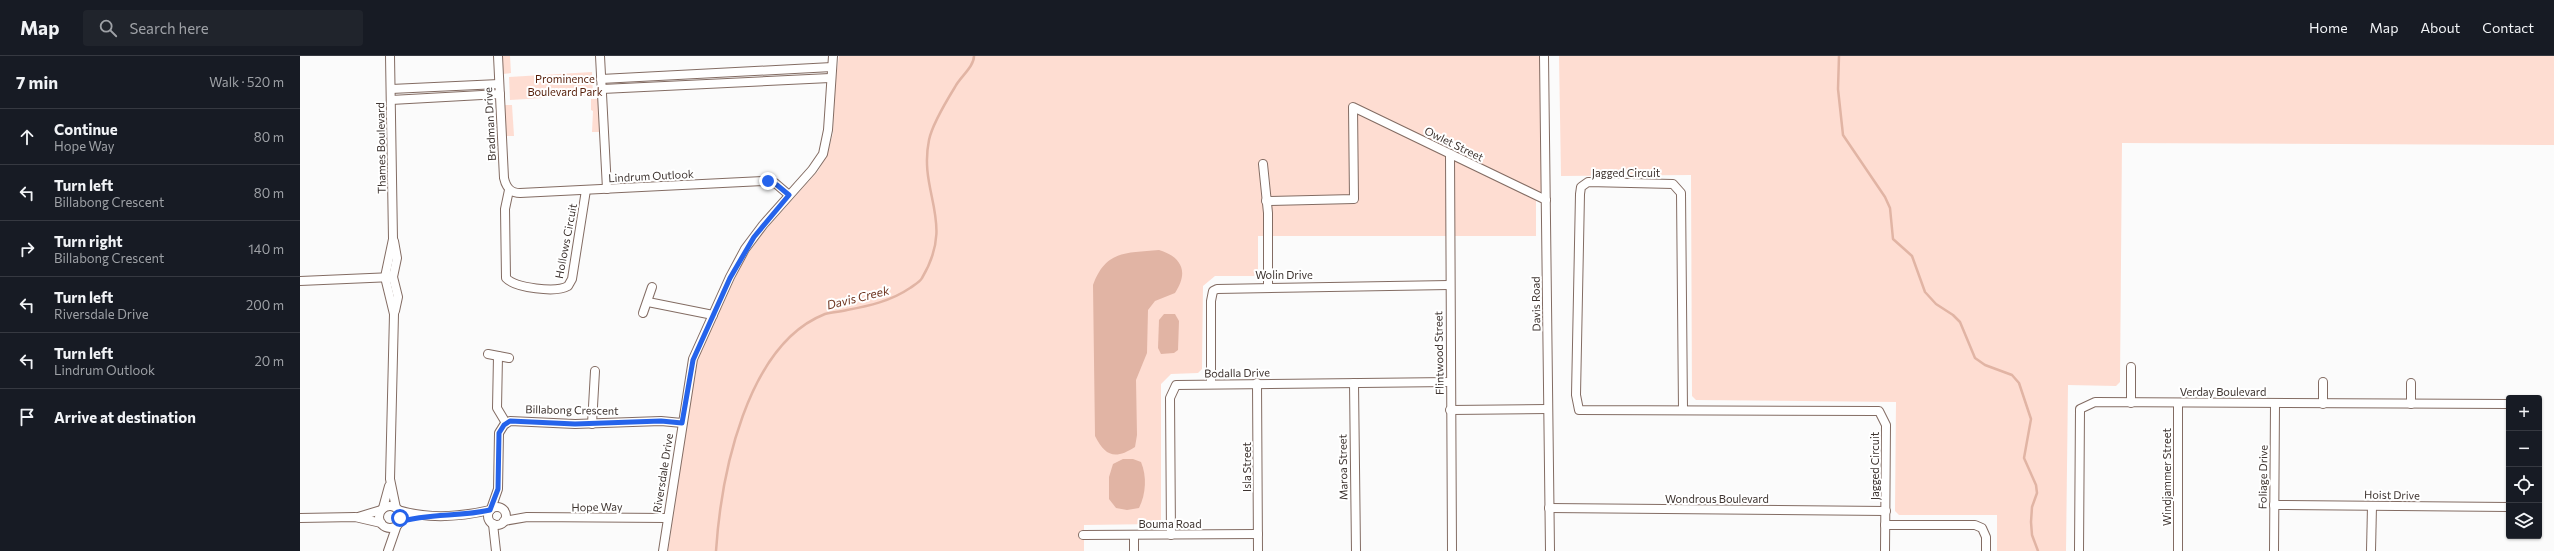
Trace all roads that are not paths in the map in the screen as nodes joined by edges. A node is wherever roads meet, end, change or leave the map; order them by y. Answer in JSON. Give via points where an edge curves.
{"nodes":[{"id":1,"x":390,"y":56,"type":"edge"},
{"id":2,"x":498,"y":56,"type":"edge"},
{"id":3,"x":600,"y":56,"type":"edge"},
{"id":4,"x":832,"y":56,"type":"edge"},
{"id":5,"x":1544,"y":56,"type":"edge"},
{"id":6,"x":832,"y":67,"type":"junction"},
{"id":7,"x":757,"y":71,"type":"junction"},
{"id":8,"x":666,"y":75,"type":"junction"},
{"id":9,"x":830,"y":78,"type":"junction"},
{"id":10,"x":602,"y":79,"type":"junction"},
{"id":11,"x":757,"y":81,"type":"junction"},
{"id":12,"x":499,"y":84,"type":"junction"},
{"id":13,"x":667,"y":86,"type":"junction"},
{"id":14,"x":391,"y":89,"type":"junction"},
{"id":15,"x":602,"y":89,"type":"junction"},
{"id":16,"x":500,"y":94,"type":"junction"},
{"id":17,"x":391,"y":100,"type":"junction"},
{"id":18,"x":1450,"y":154,"type":"junction"},
{"id":19,"x":1263,"y":164,"type":"dead end"},
{"id":20,"x":607,"y":189,"type":"junction"},
{"id":21,"x":509,"y":190,"type":"junction"},
{"id":22,"x":586,"y":190,"type":"junction"},
{"id":23,"x":789,"y":195,"type":"junction"},
{"id":24,"x":1546,"y":200,"type":"junction"},
{"id":25,"x":1266,"y":201,"type":"junction"},
{"id":26,"x":389,"y":277,"type":"junction"},
{"id":27,"x":300,"y":281,"type":"edge"},
{"id":28,"x":1449,"y":285,"type":"junction"},
{"id":29,"x":652,"y":287,"type":"dead end"},
{"id":30,"x":1268,"y":287,"type":"junction"},
{"id":31,"x":648,"y":302,"type":"junction"},
{"id":32,"x":643,"y":313,"type":"dead end"},
{"id":33,"x":713,"y":315,"type":"junction"},
{"id":34,"x":488,"y":354,"type":"dead end"},
{"id":35,"x":498,"y":356,"type":"junction"},
{"id":36,"x":509,"y":358,"type":"dead end"},
{"id":37,"x":2131,"y":367,"type":"dead end"},
{"id":38,"x":595,"y":371,"type":"dead end"},
{"id":39,"x":1450,"y":382,"type":"junction"},
{"id":40,"x":2323,"y":382,"type":"dead end"},
{"id":41,"x":1257,"y":383,"type":"junction"},
{"id":42,"x":1354,"y":383,"type":"junction"},
{"id":43,"x":2411,"y":383,"type":"dead end"},
{"id":44,"x":1211,"y":384,"type":"junction"},
{"id":45,"x":2131,"y":403,"type":"junction"},
{"id":46,"x":2178,"y":403,"type":"junction"},
{"id":47,"x":2275,"y":404,"type":"junction"},
{"id":48,"x":2323,"y":404,"type":"junction"},
{"id":49,"x":2410,"y":404,"type":"junction"},
{"id":50,"x":2506,"y":404,"type":"edge"},
{"id":51,"x":1548,"y":409,"type":"junction"},
{"id":52,"x":1450,"y":410,"type":"junction"},
{"id":53,"x":1683,"y":410,"type":"junction"},
{"id":54,"x":506,"y":423,"type":"junction"},
{"id":55,"x":682,"y":423,"type":"junction"},
{"id":56,"x":592,"y":424,"type":"junction"},
{"id":57,"x":390,"y":479,"type":"junction"},
{"id":58,"x":498,"y":489,"type":"junction"},
{"id":59,"x":2274,"y":505,"type":"junction"},
{"id":60,"x":2372,"y":506,"type":"junction"},
{"id":61,"x":2506,"y":507,"type":"edge"},
{"id":62,"x":1549,"y":508,"type":"junction"},
{"id":63,"x":382,"y":509,"type":"junction"},
{"id":64,"x":397,"y":509,"type":"junction"},
{"id":65,"x":490,"y":510,"type":"junction"},
{"id":66,"x":504,"y":510,"type":"junction"},
{"id":67,"x":1886,"y":511,"type":"junction"},
{"id":68,"x":466,"y":515,"type":"junction"},
{"id":69,"x":424,"y":516,"type":"junction"},
{"id":70,"x":355,"y":517,"type":"junction"},
{"id":71,"x":527,"y":517,"type":"junction"},
{"id":72,"x":300,"y":518,"type":"edge"},
{"id":73,"x":667,"y":518,"type":"junction"},
{"id":74,"x":491,"y":522,"type":"junction"},
{"id":75,"x":503,"y":522,"type":"junction"},
{"id":76,"x":381,"y":523,"type":"junction"},
{"id":77,"x":398,"y":523,"type":"junction"},
{"id":78,"x":1885,"y":525,"type":"junction"},
{"id":79,"x":1258,"y":534,"type":"junction"},
{"id":80,"x":1083,"y":535,"type":"dead end"},
{"id":81,"x":1134,"y":535,"type":"junction"},
{"id":82,"x":1171,"y":535,"type":"junction"},
{"id":83,"x":496,"y":541,"type":"junction"},
{"id":84,"x":388,"y":551,"type":"edge"},
{"id":85,"x":496,"y":551,"type":"edge"},
{"id":86,"x":663,"y":551,"type":"edge"},
{"id":87,"x":1134,"y":551,"type":"edge"},
{"id":88,"x":1258,"y":551,"type":"edge"},
{"id":89,"x":1356,"y":551,"type":"edge"},
{"id":90,"x":1452,"y":551,"type":"edge"},
{"id":91,"x":1550,"y":551,"type":"edge"},
{"id":92,"x":1885,"y":551,"type":"edge"},
{"id":93,"x":1986,"y":551,"type":"edge"},
{"id":94,"x":2079,"y":551,"type":"edge"},
{"id":95,"x":2178,"y":551,"type":"edge"},
{"id":96,"x":2274,"y":551,"type":"edge"},
{"id":97,"x":2371,"y":551,"type":"edge"}],
"edges":[{"from":1,"to":14,"type":"street","name":"Thames Boulevard"},
{"from":2,"to":12,"type":"street","name":"Bradman Drive"},
{"from":3,"to":10,"type":"street"},
{"from":4,"to":6,"type":"street","name":"Riversdale Drive"},
{"from":5,"to":24,"type":"street","name":"Davis Road"},
{"from":6,"to":7,"type":"street"},
{"from":6,"to":9,"type":"street","name":"Riversdale Drive"},
{"from":7,"to":8,"type":"street"},
{"from":7,"to":11,"type":"street"},
{"from":8,"to":10,"type":"street"},
{"from":8,"to":13,"type":"street"},
{"from":9,"to":11,"type":"street"},
{"from":9,"to":23,"type":"street","name":"Riversdale Drive","via":[[826,145],[812,170]]},
{"from":10,"to":15,"type":"street"},
{"from":11,"to":13,"type":"street"},
{"from":12,"to":14,"type":"street"},
{"from":12,"to":16,"type":"street","name":"Bradman Drive"},
{"from":13,"to":15,"type":"street"},
{"from":14,"to":17,"type":"street","name":"Thames Boulevard"},
{"from":15,"to":20,"type":"street"},
{"from":16,"to":17,"type":"street"},
{"from":16,"to":21,"type":"street","name":"Bradman Drive","via":[[504,178]]},
{"from":17,"to":26,"type":"street","name":"Thames Boulevard","via":[[393,239],[397,258]]},
{"from":18,"to":24,"type":"street","name":"Owlet Street"},
{"from":18,"to":25,"type":"street","name":"Owlet Street","via":[[1353,107],[1354,199]]},
{"from":18,"to":28,"type":"street","name":"Flintwood Street"},
{"from":19,"to":25,"type":"street"},
{"from":20,"to":22,"type":"street","name":"Lindrum Outlook"},
{"from":20,"to":23,"type":"street","name":"Lindrum Outlook","via":[[768,181]]},
{"from":21,"to":22,"type":"street","name":"Lindrum Outlook","via":[[520,194]]},
{"from":21,"to":22,"type":"street","name":"Hollows Circuit","via":[[505,209],[506,278],[516,284],[554,290],[568,286],[572,280]]},
{"from":23,"to":33,"type":"street","name":"Riversdale Drive","via":[[745,249]]},
{"from":24,"to":51,"type":"street","name":"Davis Road"},
{"from":25,"to":30,"type":"street"},
{"from":26,"to":27,"type":"street"},
{"from":26,"to":57,"type":"street","via":[[398,297],[394,314]]},
{"from":28,"to":30,"type":"street","name":"Wolin Drive"},
{"from":28,"to":39,"type":"street","name":"Flintwood Street"},
{"from":29,"to":31,"type":"street"},
{"from":30,"to":44,"type":"street","name":"Wolin Drive","via":[[1224,287],[1213,291]]},
{"from":31,"to":32,"type":"street"},
{"from":31,"to":33,"type":"street"},
{"from":33,"to":55,"type":"street","name":"Riversdale Drive","via":[[691,365]]},
{"from":34,"to":35,"type":"street"},
{"from":35,"to":36,"type":"street"},
{"from":35,"to":54,"type":"street","via":[[497,408]]},
{"from":37,"to":45,"type":"street"},
{"from":38,"to":56,"type":"street"},
{"from":39,"to":42,"type":"street","name":"Bodalla Drive"},
{"from":39,"to":52,"type":"street","name":"Flintwood Street"},
{"from":40,"to":48,"type":"street"},
{"from":41,"to":42,"type":"street","name":"Bodalla Drive"},
{"from":41,"to":44,"type":"street","name":"Bodalla Drive"},
{"from":41,"to":79,"type":"street","name":"Isla Street"},
{"from":42,"to":89,"type":"street","name":"Maroa Street"},
{"from":43,"to":49,"type":"street"},
{"from":44,"to":82,"type":"street","name":"Bodalla Drive","via":[[1179,384],[1173,387],[1170,393]]},
{"from":45,"to":46,"type":"street","name":"Verday Boulevard"},
{"from":45,"to":94,"type":"street","name":"Verday Boulevard","via":[[2095,402],[2080,409]]},
{"from":46,"to":47,"type":"street","name":"Verday Boulevard"},
{"from":46,"to":95,"type":"street","name":"Windjammer Street"},
{"from":47,"to":48,"type":"street","name":"Verday Boulevard"},
{"from":47,"to":59,"type":"street","name":"Foliage Drive"},
{"from":48,"to":49,"type":"street","name":"Verday Boulevard"},
{"from":49,"to":50,"type":"street","name":"Verday Boulevard"},
{"from":51,"to":52,"type":"street"},
{"from":51,"to":62,"type":"street","name":"Davis Road"},
{"from":52,"to":90,"type":"street","name":"Flintwood Street"},
{"from":53,"to":53,"type":"street","name":"Jagged Circuit","via":[[1579,410],[1576,395],[1580,194],[1581,187],[1588,182],[1673,184],[1681,193]]},
{"from":53,"to":67,"type":"street","name":"Jagged Circuit","via":[[1880,411],[1886,425]]},
{"from":54,"to":56,"type":"street","name":"Billabong Crescent","via":[[518,420]]},
{"from":54,"to":58,"type":"street","via":[[499,433]]},
{"from":55,"to":56,"type":"street","name":"Billabong Crescent","via":[[661,421]]},
{"from":55,"to":73,"type":"street","name":"Riversdale Drive"},
{"from":57,"to":63,"type":"street"},
{"from":57,"to":64,"type":"street"},
{"from":58,"to":65,"type":"street"},
{"from":58,"to":66,"type":"street"},
{"from":59,"to":60,"type":"street","name":"Hoist Drive"},
{"from":59,"to":96,"type":"street","name":"Foliage Drive"},
{"from":60,"to":61,"type":"street","name":"Hoist Drive"},
{"from":60,"to":97,"type":"street"},
{"from":62,"to":67,"type":"street","name":"Wondrous Boulevard"},
{"from":62,"to":91,"type":"street","name":"Davis Road"},
{"from":63,"to":64,"type":"street","via":[[391,506]]},
{"from":63,"to":70,"type":"street"},
{"from":63,"to":76,"type":"street","via":[[379,516]]},
{"from":64,"to":69,"type":"street"},
{"from":64,"to":77,"type":"street","via":[[400,516]]},
{"from":65,"to":66,"type":"street","via":[[498,507]]},
{"from":65,"to":68,"type":"street"},
{"from":65,"to":74,"type":"street"},
{"from":66,"to":71,"type":"street","name":"Hope Way"},
{"from":66,"to":75,"type":"street","via":[[506,517]]},
{"from":67,"to":78,"type":"street","name":"Jagged Circuit"},
{"from":68,"to":69,"type":"street"},
{"from":68,"to":74,"type":"street"},
{"from":69,"to":77,"type":"street"},
{"from":70,"to":72,"type":"street"},
{"from":70,"to":76,"type":"street"},
{"from":71,"to":73,"type":"street","name":"Hope Way"},
{"from":71,"to":75,"type":"street","name":"Hope Way"},
{"from":73,"to":86,"type":"street","name":"Riversdale Drive"},
{"from":74,"to":75,"type":"street"},
{"from":74,"to":83,"type":"street"},
{"from":75,"to":83,"type":"street"},
{"from":76,"to":77,"type":"street","via":[[388,527]]},
{"from":76,"to":84,"type":"street"},
{"from":77,"to":84,"type":"street"},
{"from":78,"to":92,"type":"street","name":"Jagged Circuit"},
{"from":78,"to":93,"type":"street","via":[[1975,525],[1982,528],[1986,537]]},
{"from":79,"to":82,"type":"street","name":"Bouma Road"},
{"from":79,"to":88,"type":"street","name":"Isla Street"},
{"from":80,"to":81,"type":"street","name":"Bouma Road"},
{"from":81,"to":82,"type":"street","name":"Bouma Road"},
{"from":81,"to":87,"type":"street"},
{"from":83,"to":85,"type":"street"}]}
